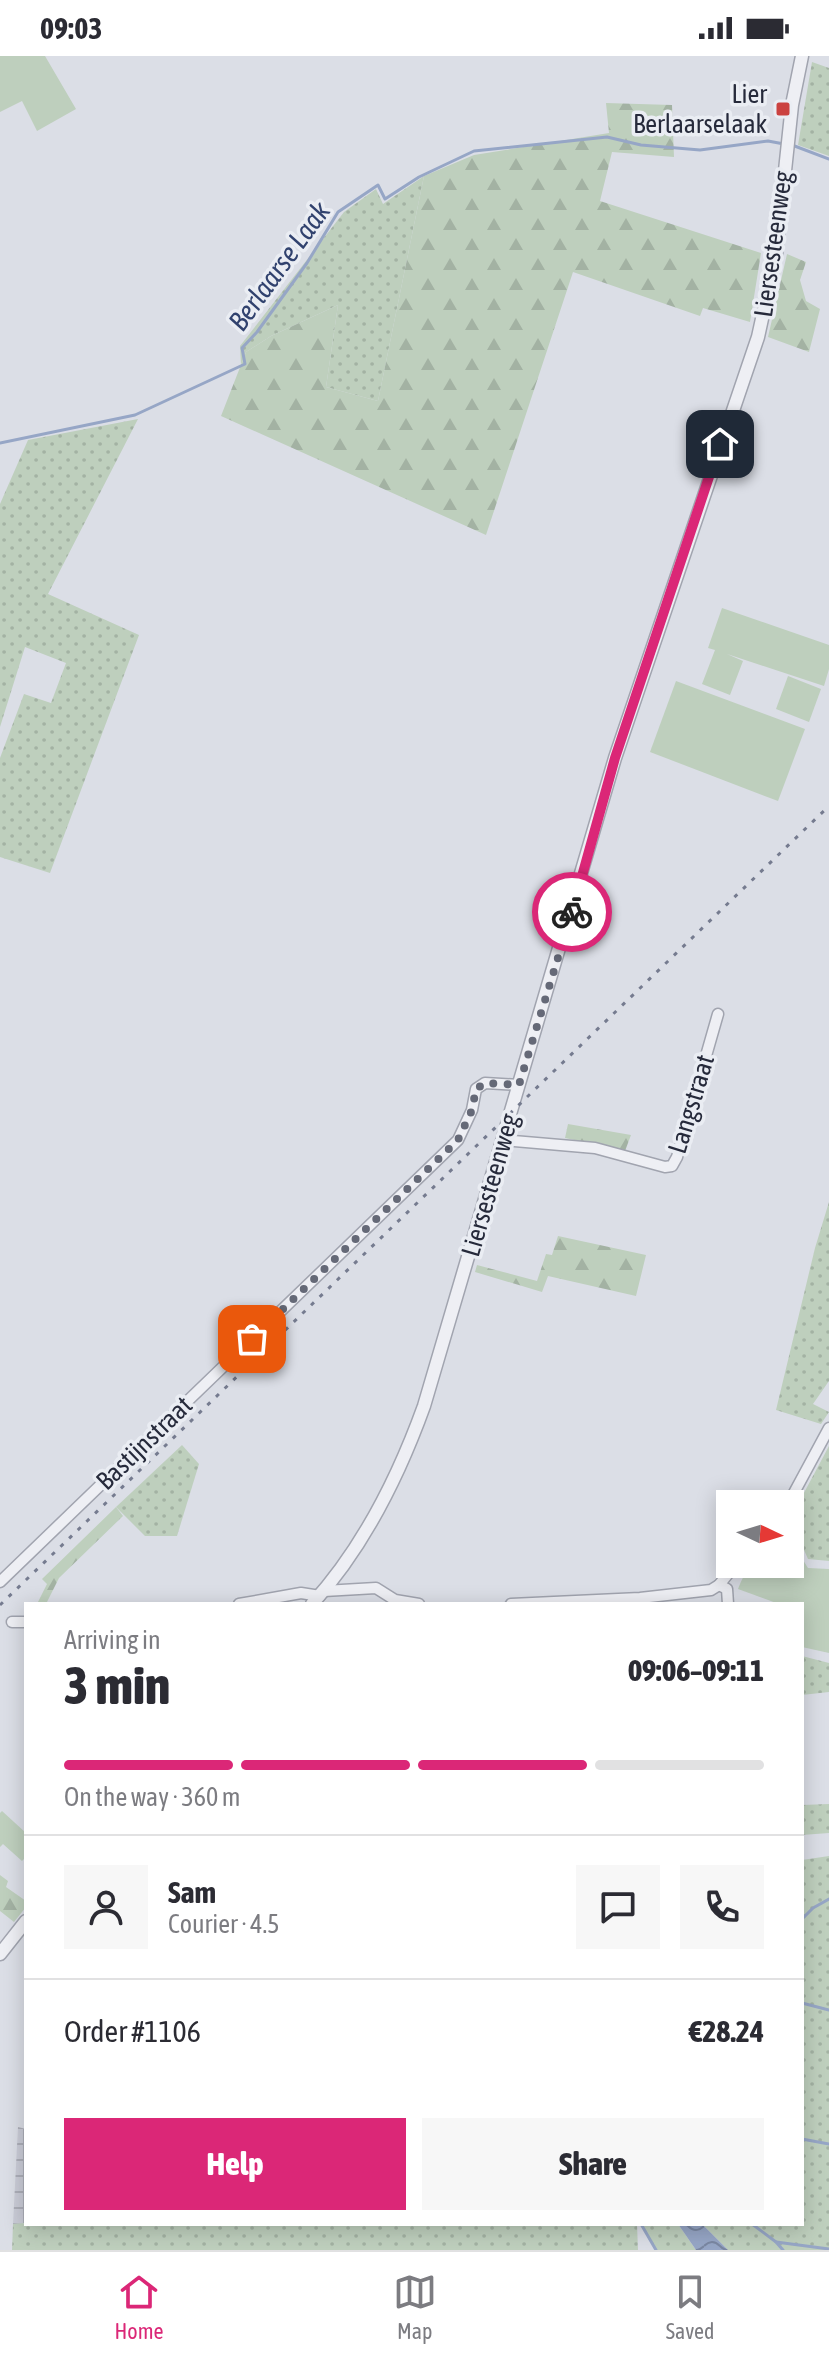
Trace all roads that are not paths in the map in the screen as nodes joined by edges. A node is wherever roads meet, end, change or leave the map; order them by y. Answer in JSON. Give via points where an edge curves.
{"nodes":[{"id":1,"x":802,"y":56,"type":"edge"},
{"id":2,"x":718,"y":1014,"type":"dead end"},
{"id":3,"x":519,"y":1085,"type":"junction"},
{"id":4,"x":503,"y":1140,"type":"junction"},
{"id":5,"x":829,"y":1428,"type":"edge"},
{"id":6,"x":796,"y":1490,"type":"edge"},
{"id":7,"x":725,"y":1578,"type":"edge"},
{"id":8,"x":0,"y":1582,"type":"edge"},
{"id":9,"x":719,"y":1585,"type":"junction"},
{"id":10,"x":319,"y":1597,"type":"edge"},
{"id":11,"x":250,"y":1602,"type":"edge"},
{"id":12,"x":407,"y":1602,"type":"edge"},
{"id":13,"x":554,"y":1602,"type":"edge"},
{"id":14,"x":728,"y":1602,"type":"edge"},
{"id":15,"x":12,"y":1622,"type":"dead end"},
{"id":16,"x":24,"y":1622,"type":"edge"},
{"id":17,"x":24,"y":1924,"type":"edge"},
{"id":18,"x":0,"y":1954,"type":"edge"}],
"edges":[{"from":1,"to":3,"type":"street","name":"Liersesteenweg","via":[[776,255],[758,337],[615,758]]},
{"from":2,"to":4,"type":"street","name":"Langstraat","via":[[672,1166],[595,1148]]},
{"from":3,"to":4,"type":"street","name":"Liersesteenweg"},
{"from":3,"to":8,"type":"street","name":"Bastijnstraat","via":[[485,1083],[476,1089],[458,1140]]},
{"from":4,"to":10,"type":"street","name":"Liersesteenweg","via":[[405,1459],[371,1524]]},
{"from":5,"to":6,"type":"street"},
{"from":7,"to":9,"type":"street"},
{"from":9,"to":13,"type":"street","via":[[640,1598]]},
{"from":9,"to":14,"type":"street","via":[[727,1589]]},
{"from":10,"to":11,"type":"street","via":[[301,1593]]},
{"from":10,"to":12,"type":"street","via":[[376,1588]]},
{"from":15,"to":16,"type":"street"},
{"from":17,"to":18,"type":"street"}]}
